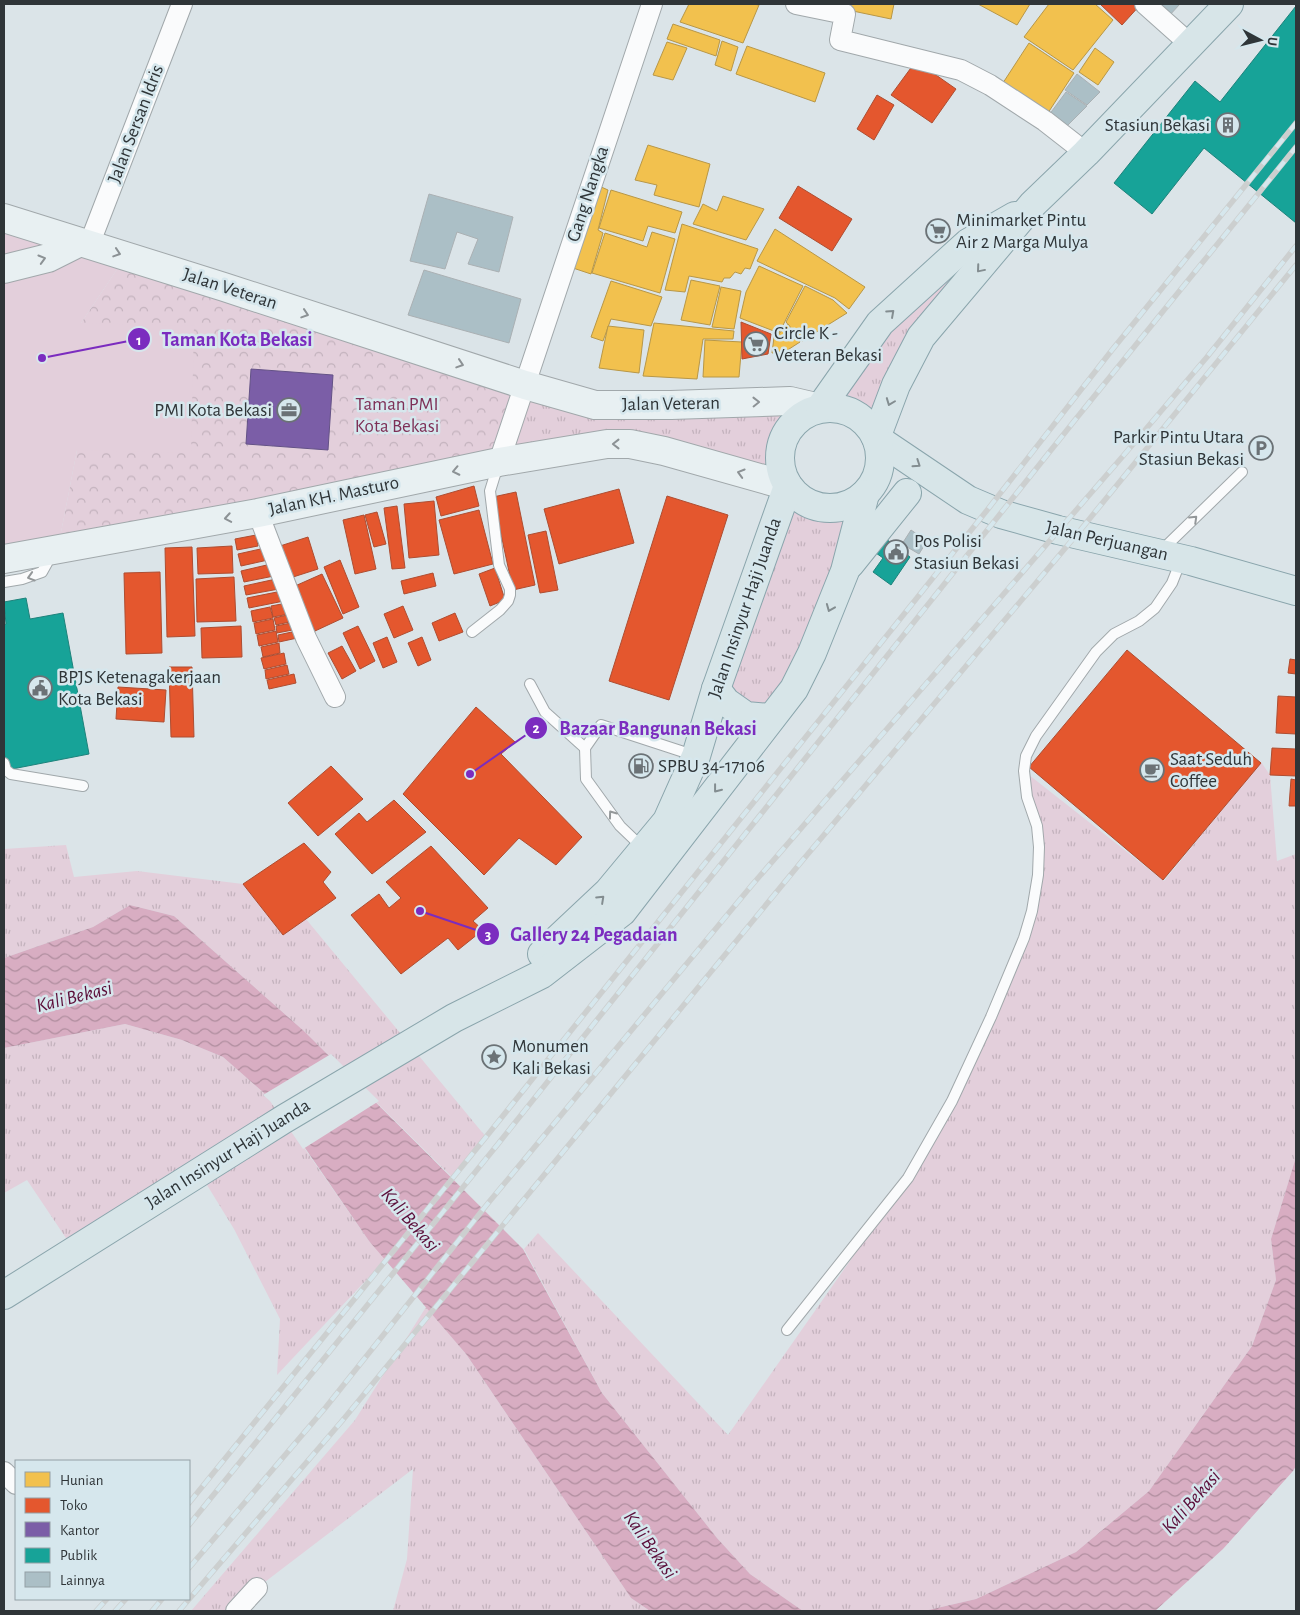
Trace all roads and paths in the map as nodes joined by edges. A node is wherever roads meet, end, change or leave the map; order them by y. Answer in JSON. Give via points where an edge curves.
{"nodes":[{"id":1,"x":182,"y":4,"type":"edge"},
{"id":2,"x":652,"y":4,"type":"edge"},
{"id":3,"x":796,"y":4,"type":"edge"},
{"id":4,"x":1145,"y":4,"type":"edge"},
{"id":5,"x":1229,"y":4,"type":"edge"},
{"id":6,"x":1191,"y":45,"type":"junction"},
{"id":7,"x":1086,"y":153,"type":"junction"},
{"id":8,"x":1033,"y":204,"type":"junction"},
{"id":9,"x":4,"y":218,"type":"edge"},
{"id":10,"x":84,"y":244,"type":"junction"},
{"id":11,"x":4,"y":269,"type":"edge"},
{"id":12,"x":525,"y":385,"type":"junction"},
{"id":13,"x":671,"y":405,"type":"junction"},
{"id":14,"x":820,"y":408,"type":"junction"},
{"id":15,"x":876,"y":438,"type":"junction"},
{"id":16,"x":664,"y":451,"type":"junction"},
{"id":17,"x":499,"y":462,"type":"junction"},
{"id":18,"x":1242,"y":472,"type":"dead end"},
{"id":19,"x":788,"y":486,"type":"junction"},
{"id":20,"x":867,"y":492,"type":"junction"},
{"id":21,"x":907,"y":493,"type":"junction"},
{"id":22,"x":968,"y":500,"type":"junction"},
{"id":23,"x":258,"y":513,"type":"junction"},
{"id":24,"x":48,"y":550,"type":"junction"},
{"id":25,"x":1170,"y":556,"type":"junction"},
{"id":26,"x":4,"y":559,"type":"edge"},
{"id":27,"x":845,"y":571,"type":"junction"},
{"id":28,"x":4,"y":582,"type":"edge"},
{"id":29,"x":1296,"y":591,"type":"edge"},
{"id":30,"x":472,"y":632,"type":"dead end"},
{"id":31,"x":530,"y":684,"type":"dead end"},
{"id":32,"x":716,"y":689,"type":"junction"},
{"id":33,"x":335,"y":697,"type":"dead end"},
{"id":34,"x":771,"y":718,"type":"junction"},
{"id":35,"x":585,"y":748,"type":"junction"},
{"id":36,"x":696,"y":756,"type":"junction"},
{"id":37,"x":4,"y":763,"type":"edge"},
{"id":38,"x":83,"y":786,"type":"dead end"},
{"id":39,"x":645,"y":850,"type":"junction"},
{"id":40,"x":454,"y":1018,"type":"junction"},
{"id":41,"x":4,"y":1295,"type":"edge"},
{"id":42,"x":787,"y":1330,"type":"dead end"},
{"id":43,"x":4,"y":1472,"type":"edge"},
{"id":44,"x":15,"y":1483,"type":"edge"},
{"id":45,"x":257,"y":1588,"type":"dead end"},
{"id":46,"x":236,"y":1611,"type":"edge"}],
"edges":[{"from":1,"to":10,"type":"street","name":"Jalan Sersan Idris"},
{"from":2,"to":12,"type":"street","name":"Gang Nangka"},
{"from":3,"to":7,"type":"street","via":[[845,14],[840,40],[961,70],[1045,121]]},
{"from":4,"to":6,"type":"street"},
{"from":5,"to":6,"type":"main road"},
{"from":6,"to":7,"type":"main road"},
{"from":7,"to":8,"type":"main road"},
{"from":14,"to":8,"type":"main road","one_way":true,"via":[[880,323],[968,243]]},
{"from":8,"to":15,"type":"main road","one_way":true,"via":[[921,336],[896,385]]},
{"from":9,"to":10,"type":"street","name":"Jalan Veteran"},
{"from":11,"to":10,"type":"street","one_way":true,"via":[[48,258]]},
{"from":10,"to":12,"type":"street","name":"Jalan Veteran","one_way":true},
{"from":12,"to":13,"type":"street","name":"Jalan Veteran","via":[[595,405]]},
{"from":12,"to":17,"type":"street"},
{"from":13,"to":14,"type":"street","name":"Jalan Veteran","one_way":true,"via":[[754,401],[790,402]]},
{"from":13,"to":16,"type":"street","via":[[653,420],[654,437]]},
{"from":14,"to":15,"type":"main road","via":[[851,411],[867,424]]},
{"from":14,"to":19,"type":"main road","via":[[798,418],[782,441],[780,467]]},
{"from":15,"to":20,"type":"main road","via":[[880,462],[877,476]]},
{"from":15,"to":22,"type":"main road","name":"Jalan Perjuangan","one_way":true},
{"from":16,"to":17,"type":"street","name":"Jalan KH. Masturo","one_way":true,"via":[[630,444],[607,444]]},
{"from":19,"to":16,"type":"street","name":"Jalan KH. Masturo","one_way":true},
{"from":17,"to":23,"type":"street","name":"Jalan KH. Masturo","one_way":true},
{"from":17,"to":30,"type":"lane","via":[[490,491],[499,565],[510,595],[500,610]]},
{"from":25,"to":18,"type":"lane","one_way":true},
{"from":19,"to":20,"type":"main road","via":[[808,504],[830,509],[856,502]]},
{"from":19,"to":32,"type":"main road","name":"Jalan Insinyur Haji Juanda"},
{"from":20,"to":21,"type":"main road"},
{"from":20,"to":27,"type":"main road","name":"Jalan Insinyur Haji Juanda"},
{"from":21,"to":22,"type":"main road"},
{"from":21,"to":27,"type":"main road"},
{"from":22,"to":25,"type":"main road","name":"Jalan Perjuangan","via":[[1014,519]]},
{"from":23,"to":24,"type":"street","name":"Jalan KH. Masturo","one_way":true},
{"from":23,"to":33,"type":"street","via":[[306,638]]},
{"from":24,"to":26,"type":"street","name":"Jalan KH. Masturo"},
{"from":24,"to":28,"type":"lane","one_way":true,"via":[[42,572]]},
{"from":25,"to":29,"type":"main road","name":"Jalan Perjuangan"},
{"from":25,"to":42,"type":"lane","via":[[1172,583],[1155,608],[1114,634],[1096,652],[1036,736],[1026,756],[1027,797],[1037,826],[1039,847],[1032,911],[991,1017],[952,1101],[908,1178]]},
{"from":27,"to":34,"type":"main road","name":"Jalan Insinyur Haji Juanda","one_way":true,"via":[[812,653],[794,688]]},
{"from":31,"to":35,"type":"lane","via":[[546,712]]},
{"from":32,"to":34,"type":"main road","via":[[726,702],[746,716]]},
{"from":32,"to":36,"type":"main road","name":"Jalan Insinyur Haji Juanda"},
{"from":34,"to":40,"type":"main road","name":"Jalan Insinyur Haji Juanda","one_way":true,"via":[[622,912],[542,974]]},
{"from":35,"to":36,"type":"lane","via":[[601,725]]},
{"from":39,"to":35,"type":"lane","one_way":true,"via":[[620,826],[586,779]]},
{"from":36,"to":39,"type":"main road","name":"Jalan Insinyur Haji Juanda","via":[[667,821]]},
{"from":37,"to":38,"type":"lane","via":[[11,774]]},
{"from":40,"to":39,"type":"main road","name":"Jalan Insinyur Haji Juanda","one_way":true,"via":[[536,960],[608,892]]},
{"from":40,"to":41,"type":"main road","name":"Jalan Insinyur Haji Juanda","via":[[167,1191]]},
{"from":43,"to":44,"type":"street"},
{"from":45,"to":46,"type":"street"}]}
